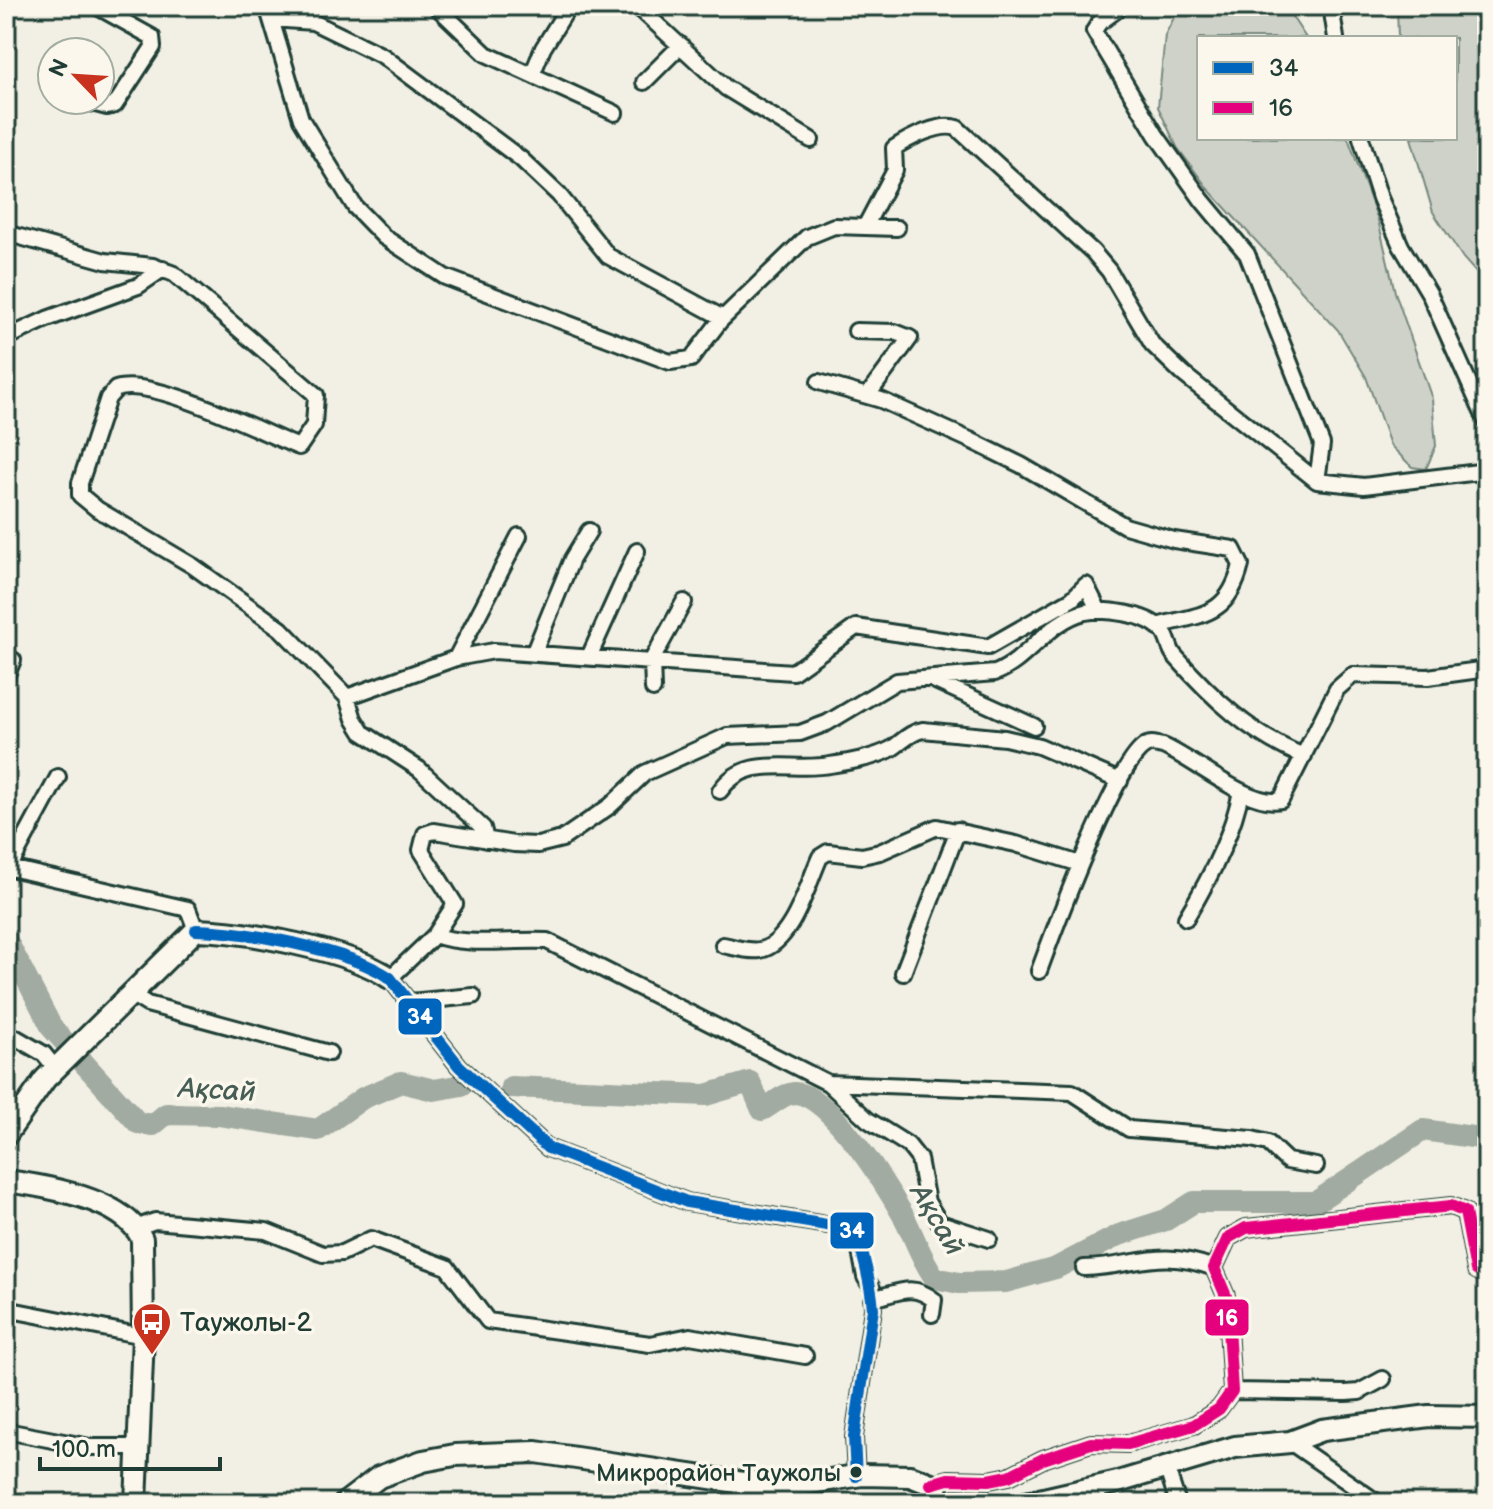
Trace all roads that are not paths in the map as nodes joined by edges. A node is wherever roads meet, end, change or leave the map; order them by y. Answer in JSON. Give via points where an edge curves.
{"nodes":[{"id":1,"x":96,"y":6,"type":"edge"},
{"id":2,"x":436,"y":6,"type":"edge"},
{"id":3,"x":569,"y":6,"type":"edge"},
{"id":4,"x":637,"y":6,"type":"edge"},
{"id":5,"x":1122,"y":6,"type":"edge"},
{"id":6,"x":1331,"y":6,"type":"edge"},
{"id":7,"x":269,"y":12,"type":"edge"},
{"id":8,"x":1336,"y":36,"type":"edge"},
{"id":9,"x":681,"y":45,"type":"junction"},
{"id":10,"x":532,"y":75,"type":"junction"},
{"id":11,"x":644,"y":82,"type":"dead end"},
{"id":12,"x":116,"y":103,"type":"edge"},
{"id":13,"x":615,"y":113,"type":"dead end"},
{"id":14,"x":811,"y":140,"type":"dead end"},
{"id":15,"x":1362,"y":140,"type":"edge"},
{"id":16,"x":866,"y":225,"type":"junction"},
{"id":17,"x":897,"y":228,"type":"dead end"},
{"id":18,"x":6,"y":233,"type":"edge"},
{"id":19,"x":163,"y":269,"type":"junction"},
{"id":20,"x":723,"y":318,"type":"junction"},
{"id":21,"x":856,"y":331,"type":"dead end"},
{"id":22,"x":6,"y":338,"type":"edge"},
{"id":23,"x":819,"y":382,"type":"dead end"},
{"id":24,"x":868,"y":395,"type":"junction"},
{"id":25,"x":1487,"y":423,"type":"edge"},
{"id":26,"x":1487,"y":471,"type":"edge"},
{"id":27,"x":1317,"y":481,"type":"junction"},
{"id":28,"x":589,"y":531,"type":"dead end"},
{"id":29,"x":519,"y":536,"type":"dead end"},
{"id":30,"x":637,"y":551,"type":"dead end"},
{"id":31,"x":684,"y":602,"type":"dead end"},
{"id":32,"x":1099,"y":611,"type":"junction"},
{"id":33,"x":1157,"y":626,"type":"junction"},
{"id":34,"x":534,"y":652,"type":"junction"},
{"id":35,"x":589,"y":657,"type":"junction"},
{"id":36,"x":456,"y":658,"type":"junction"},
{"id":37,"x":13,"y":660,"type":"dead end"},
{"id":38,"x":652,"y":660,"type":"junction"},
{"id":39,"x":1487,"y":669,"type":"edge"},
{"id":40,"x":6,"y":677,"type":"edge"},
{"id":41,"x":929,"y":678,"type":"junction"},
{"id":42,"x":653,"y":689,"type":"dead end"},
{"id":43,"x":347,"y":697,"type":"junction"},
{"id":44,"x":1034,"y":726,"type":"dead end"},
{"id":45,"x":1304,"y":756,"type":"junction"},
{"id":46,"x":58,"y":777,"type":"dead end"},
{"id":47,"x":1120,"y":781,"type":"junction"},
{"id":48,"x":720,"y":791,"type":"dead end"},
{"id":49,"x":1241,"y":791,"type":"junction"},
{"id":50,"x":958,"y":830,"type":"junction"},
{"id":51,"x":486,"y":840,"type":"junction"},
{"id":52,"x":1080,"y":864,"type":"junction"},
{"id":53,"x":7,"y":867,"type":"edge"},
{"id":54,"x":1186,"y":918,"type":"dead end"},
{"id":55,"x":196,"y":930,"type":"junction"},
{"id":56,"x":435,"y":935,"type":"junction"},
{"id":57,"x":723,"y":945,"type":"dead end"},
{"id":58,"x":1039,"y":971,"type":"dead end"},
{"id":59,"x":903,"y":973,"type":"dead end"},
{"id":60,"x":390,"y":978,"type":"junction"},
{"id":61,"x":131,"y":994,"type":"junction"},
{"id":62,"x":473,"y":996,"type":"dead end"},
{"id":63,"x":410,"y":1002,"type":"junction"},
{"id":64,"x":6,"y":1032,"type":"edge"},
{"id":65,"x":329,"y":1053,"type":"dead end"},
{"id":66,"x":59,"y":1065,"type":"junction"},
{"id":67,"x":828,"y":1083,"type":"junction"},
{"id":68,"x":6,"y":1135,"type":"edge"},
{"id":69,"x":1316,"y":1166,"type":"dead end"},
{"id":70,"x":6,"y":1181,"type":"edge"},
{"id":71,"x":1466,"y":1219,"type":"junction"},
{"id":72,"x":1487,"y":1219,"type":"edge"},
{"id":73,"x":138,"y":1227,"type":"junction"},
{"id":74,"x":989,"y":1239,"type":"dead end"},
{"id":75,"x":1084,"y":1268,"type":"dead end"},
{"id":76,"x":1214,"y":1268,"type":"junction"},
{"id":77,"x":1487,"y":1276,"type":"edge"},
{"id":78,"x":872,"y":1299,"type":"junction"},
{"id":79,"x":6,"y":1309,"type":"edge"},
{"id":80,"x":932,"y":1314,"type":"dead end"},
{"id":81,"x":143,"y":1336,"type":"junction"},
{"id":82,"x":805,"y":1356,"type":"dead end"},
{"id":83,"x":1383,"y":1379,"type":"dead end"},
{"id":84,"x":1232,"y":1391,"type":"junction"},
{"id":85,"x":1487,"y":1417,"type":"edge"},
{"id":86,"x":6,"y":1431,"type":"edge"},
{"id":87,"x":1290,"y":1442,"type":"junction"},
{"id":88,"x":139,"y":1447,"type":"junction"},
{"id":89,"x":1166,"y":1466,"type":"junction"},
{"id":90,"x":856,"y":1476,"type":"junction"},
{"id":91,"x":737,"y":1481,"type":"junction"},
{"id":92,"x":931,"y":1484,"type":"junction"},
{"id":93,"x":1098,"y":1495,"type":"edge"},
{"id":94,"x":136,"y":1503,"type":"edge"},
{"id":95,"x":345,"y":1503,"type":"edge"},
{"id":96,"x":745,"y":1503,"type":"edge"},
{"id":97,"x":944,"y":1503,"type":"edge"},
{"id":98,"x":1026,"y":1503,"type":"edge"},
{"id":99,"x":1178,"y":1503,"type":"edge"},
{"id":100,"x":1378,"y":1503,"type":"edge"}],
"edges":[{"from":1,"to":12,"type":"street","via":[[152,37],[153,47]]},
{"from":2,"to":10,"type":"street","via":[[486,54]]},
{"from":3,"to":10,"type":"street"},
{"from":4,"to":9,"type":"street"},
{"from":5,"to":27,"type":"street","via":[[1094,31],[1156,135],[1247,254],[1322,444]]},
{"from":6,"to":8,"type":"street"},
{"from":7,"to":20,"type":"street","via":[[313,22],[383,56],[521,159],[559,195],[608,256]]},
{"from":7,"to":20,"type":"street","via":[[301,119],[355,207],[419,263],[670,362],[691,359]]},
{"from":9,"to":11,"type":"street"},
{"from":9,"to":14,"type":"street","via":[[726,88]]},
{"from":10,"to":13,"type":"street"},
{"from":15,"to":25,"type":"street","via":[[1401,246],[1429,293]]},
{"from":16,"to":17,"type":"street"},
{"from":16,"to":20,"type":"street","via":[[834,226],[807,237]]},
{"from":16,"to":27,"type":"street","via":[[895,170],[894,148],[911,137],[957,128],[1093,252],[1152,344]]},
{"from":18,"to":19,"type":"street","via":[[105,261]]},
{"from":19,"to":22,"type":"street","via":[[138,286]]},
{"from":19,"to":43,"type":"street","via":[[309,386],[316,395],[314,425],[299,447],[192,402],[125,386],[108,398],[80,495],[259,611]]},
{"from":21,"to":24,"type":"street","via":[[895,332],[910,338]]},
{"from":23,"to":24,"type":"street"},
{"from":24,"to":33,"type":"street","via":[[1021,465],[1125,526],[1233,549],[1241,565],[1227,598],[1196,619]]},
{"from":26,"to":27,"type":"street","via":[[1364,486]]},
{"from":28,"to":34,"type":"street"},
{"from":29,"to":36,"type":"street"},
{"from":30,"to":35,"type":"street"},
{"from":31,"to":38,"type":"street"},
{"from":32,"to":33,"type":"street"},
{"from":32,"to":38,"type":"street","via":[[1086,585],[1072,599],[988,647],[856,627],[793,672]]},
{"from":32,"to":41,"type":"street","via":[[1056,626],[1007,668],[978,677]]},
{"from":33,"to":45,"type":"street","via":[[1171,651],[1238,720]]},
{"from":34,"to":35,"type":"street"},
{"from":34,"to":36,"type":"street","via":[[494,651]]},
{"from":35,"to":38,"type":"street"},
{"from":36,"to":43,"type":"street"},
{"from":37,"to":40,"type":"street"},
{"from":38,"to":42,"type":"street"},
{"from":39,"to":45,"type":"street","via":[[1428,677],[1353,675],[1341,683]]},
{"from":41,"to":44,"type":"street"},
{"from":41,"to":51,"type":"street","via":[[897,681],[800,733],[727,736],[665,761],[562,839],[538,845]]},
{"from":43,"to":51,"type":"street","via":[[362,732],[419,769],[483,828]]},
{"from":45,"to":49,"type":"street","via":[[1281,800],[1257,799]]},
{"from":46,"to":53,"type":"street"},
{"from":47,"to":48,"type":"street","via":[[1039,746],[923,730],[889,750],[850,762],[744,768]]},
{"from":47,"to":49,"type":"street","via":[[1133,757],[1151,744],[1181,754]]},
{"from":47,"to":52,"type":"street"},
{"from":49,"to":54,"type":"street","via":[[1224,842]]},
{"from":50,"to":52,"type":"street"},
{"from":50,"to":57,"type":"street","via":[[937,827],[862,856],[828,852],[820,857],[793,920],[774,944],[759,950]]},
{"from":50,"to":59,"type":"street"},
{"from":51,"to":56,"type":"street","via":[[434,831],[420,843],[455,904]]},
{"from":52,"to":58,"type":"street"},
{"from":53,"to":55,"type":"street","via":[[188,909]]},
{"from":55,"to":60,"type":"street","via":[[339,955]]},
{"from":55,"to":61,"type":"street"},
{"from":56,"to":60,"type":"street"},
{"from":56,"to":67,"type":"street","via":[[454,943],[547,941]]},
{"from":60,"to":63,"type":"street"},
{"from":61,"to":65,"type":"street","via":[[137,1001]]},
{"from":61,"to":66,"type":"street"},
{"from":62,"to":63,"type":"street"},
{"from":63,"to":78,"type":"street","via":[[459,1066],[548,1148],[687,1202],[851,1229],[857,1234]]},
{"from":64,"to":66,"type":"street"},
{"from":66,"to":68,"type":"street"},
{"from":67,"to":69,"type":"street","via":[[1072,1092],[1129,1129],[1252,1139],[1268,1143],[1287,1161]]},
{"from":67,"to":74,"type":"street","via":[[868,1120],[908,1145],[919,1159],[927,1202],[940,1223]]},
{"from":70,"to":73,"type":"street","via":[[79,1196]]},
{"from":71,"to":72,"type":"street"},
{"from":71,"to":76,"type":"street","via":[[1465,1212],[1451,1206],[1246,1228],[1228,1238]]},
{"from":71,"to":77,"type":"street","via":[[1476,1270]]},
{"from":73,"to":81,"type":"street"},
{"from":73,"to":82,"type":"street","via":[[155,1221],[266,1231],[323,1254],[342,1253],[371,1239],[447,1267],[488,1321],[650,1344],[690,1336]]},
{"from":75,"to":76,"type":"street","via":[[1157,1257]]},
{"from":76,"to":84,"type":"street","via":[[1226,1296]]},
{"from":78,"to":80,"type":"street","via":[[909,1287],[934,1300]]},
{"from":78,"to":90,"type":"street","via":[[854,1437]]},
{"from":79,"to":81,"type":"street"},
{"from":81,"to":88,"type":"street"},
{"from":83,"to":84,"type":"street","via":[[1359,1392]]},
{"from":84,"to":92,"type":"street","via":[[1201,1421],[1154,1438],[1091,1443],[1009,1476]]},
{"from":85,"to":87,"type":"street","via":[[1429,1416],[1342,1426]]},
{"from":86,"to":88,"type":"street","via":[[90,1447]]},
{"from":87,"to":89,"type":"street","via":[[1235,1447]]},
{"from":87,"to":100,"type":"street"},
{"from":88,"to":94,"type":"street"},
{"from":89,"to":93,"type":"street"},
{"from":89,"to":99,"type":"street"},
{"from":90,"to":91,"type":"street","via":[[791,1488]]},
{"from":90,"to":92,"type":"street","via":[[910,1476]]},
{"from":91,"to":95,"type":"street","via":[[564,1454],[479,1453],[401,1468],[379,1477]]},
{"from":91,"to":96,"type":"street"},
{"from":92,"to":97,"type":"street"},
{"from":93,"to":98,"type":"street"}]}
